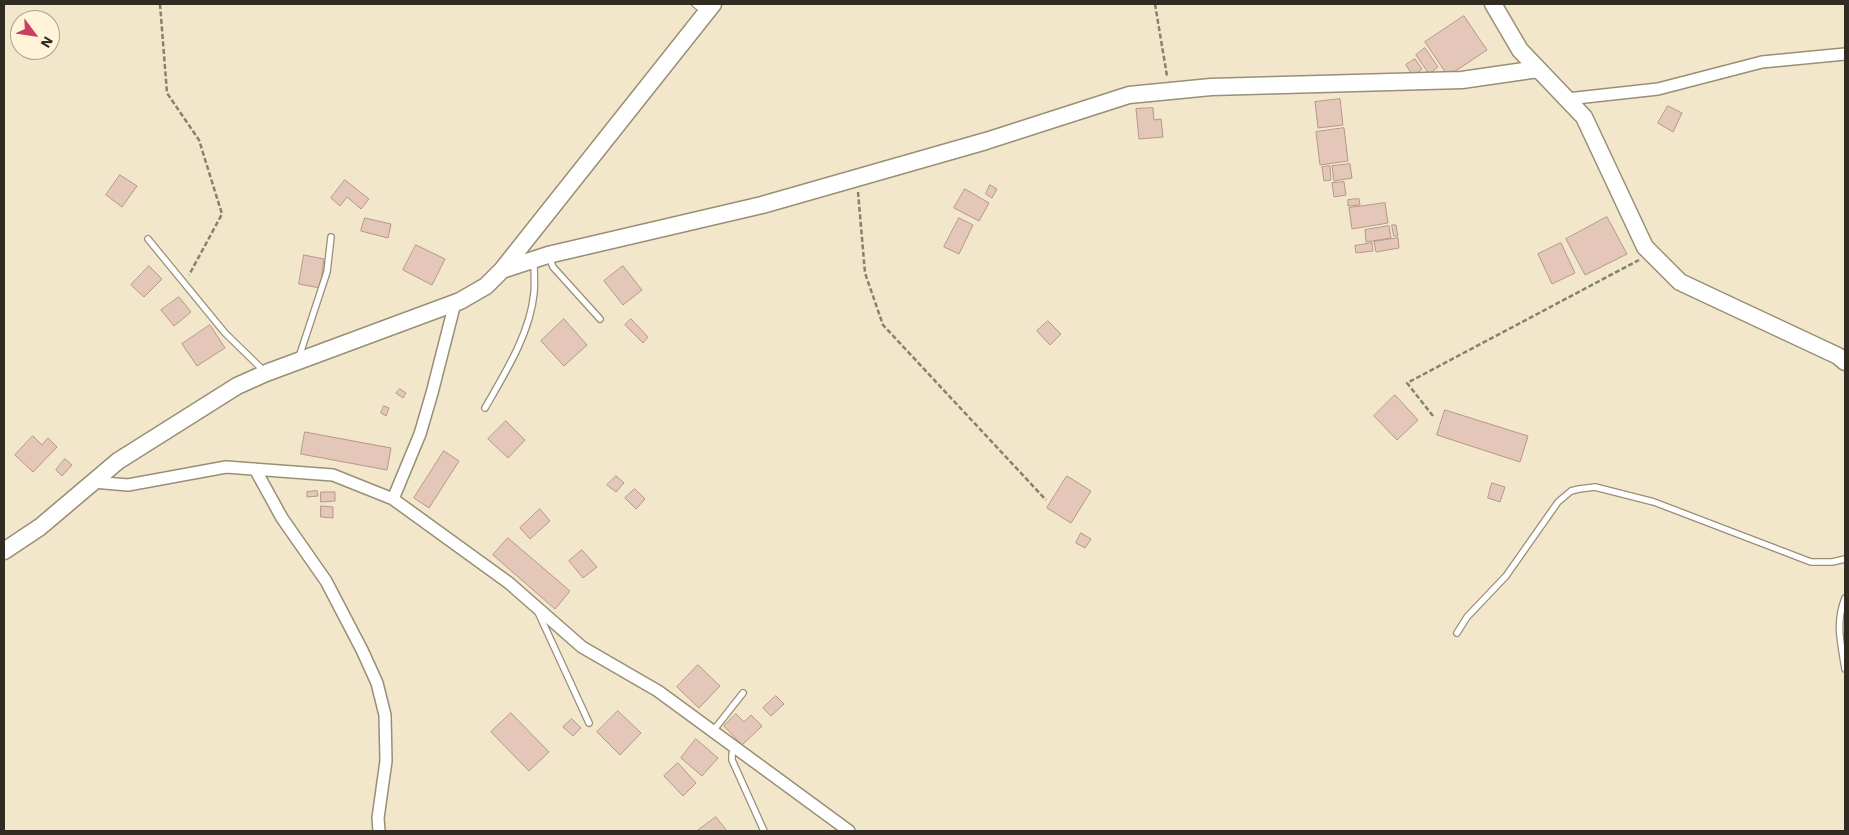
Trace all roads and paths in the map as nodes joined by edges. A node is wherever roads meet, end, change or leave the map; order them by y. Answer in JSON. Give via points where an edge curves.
{"nodes":[{"id":1,"x":160,"y":4,"type":"edge"},
{"id":2,"x":1155,"y":4,"type":"edge"},
{"id":3,"x":1493,"y":4,"type":"edge"},
{"id":4,"x":705,"y":7,"type":"edge"},
{"id":5,"x":1845,"y":54,"type":"edge"},
{"id":6,"x":1538,"y":68,"type":"junction"},
{"id":7,"x":1170,"y":91,"type":"junction"},
{"id":8,"x":1567,"y":99,"type":"junction"},
{"id":9,"x":857,"y":178,"type":"junction"},
{"id":10,"x":331,"y":237,"type":"dead end"},
{"id":11,"x":148,"y":239,"type":"dead end"},
{"id":12,"x":1645,"y":247,"type":"junction"},
{"id":13,"x":541,"y":258,"type":"junction"},
{"id":14,"x":502,"y":270,"type":"junction"},
{"id":15,"x":184,"y":284,"type":"junction"},
{"id":16,"x":455,"y":303,"type":"junction"},
{"id":17,"x":600,"y":319,"type":"dead end"},
{"id":18,"x":298,"y":362,"type":"junction"},
{"id":19,"x":1845,"y":362,"type":"edge"},
{"id":20,"x":266,"y":373,"type":"junction"},
{"id":21,"x":486,"y":408,"type":"dead end"},
{"id":22,"x":1433,"y":416,"type":"dead end"},
{"id":23,"x":255,"y":469,"type":"junction"},
{"id":24,"x":93,"y":482,"type":"junction"},
{"id":25,"x":393,"y":499,"type":"junction"},
{"id":26,"x":1046,"y":500,"type":"dead end"},
{"id":27,"x":4,"y":550,"type":"edge"},
{"id":28,"x":1845,"y":559,"type":"edge"},
{"id":29,"x":1845,"y":598,"type":"edge"},
{"id":30,"x":535,"y":605,"type":"junction"},
{"id":31,"x":1457,"y":634,"type":"dead end"},
{"id":32,"x":1845,"y":669,"type":"edge"},
{"id":33,"x":743,"y":693,"type":"dead end"},
{"id":34,"x":589,"y":723,"type":"dead end"},
{"id":35,"x":713,"y":731,"type":"junction"},
{"id":36,"x":735,"y":747,"type":"junction"},
{"id":37,"x":379,"y":831,"type":"edge"},
{"id":38,"x":764,"y":831,"type":"edge"},
{"id":39,"x":849,"y":831,"type":"edge"}],
"edges":[{"from":1,"to":15,"type":"path","via":[[167,93],[199,140],[222,214]]},
{"from":2,"to":7,"type":"path"},
{"from":3,"to":6,"type":"street","via":[[1520,50]]},
{"from":4,"to":14,"type":"street"},
{"from":5,"to":8,"type":"street","via":[[1762,62],[1658,89]]},
{"from":6,"to":7,"type":"street","via":[[1462,80],[1211,86]]},
{"from":6,"to":8,"type":"street"},
{"from":7,"to":9,"type":"street","via":[[1129,95]]},
{"from":8,"to":12,"type":"street","via":[[1584,117]]},
{"from":9,"to":13,"type":"street","via":[[762,205]]},
{"from":9,"to":26,"type":"path","via":[[865,273],[883,325]]},
{"from":10,"to":18,"type":"lane","via":[[327,272]]},
{"from":11,"to":15,"type":"lane"},
{"from":12,"to":19,"type":"street","via":[[1680,282]]},
{"from":12,"to":22,"type":"path","via":[[1639,260],[1407,383]]},
{"from":13,"to":14,"type":"street"},
{"from":13,"to":17,"type":"lane"},
{"from":13,"to":21,"type":"lane","via":[[527,322],[513,360]]},
{"from":14,"to":16,"type":"street","via":[[486,286]]},
{"from":15,"to":20,"type":"lane"},
{"from":16,"to":18,"type":"street"},
{"from":16,"to":25,"type":"street","via":[[422,426]]},
{"from":18,"to":20,"type":"street"},
{"from":20,"to":24,"type":"street","via":[[237,386],[126,456]]},
{"from":23,"to":24,"type":"street","via":[[226,467],[128,485]]},
{"from":23,"to":25,"type":"street","via":[[333,475]]},
{"from":23,"to":37,"type":"street","via":[[282,518],[326,581],[377,683],[385,715],[386,761]]},
{"from":24,"to":27,"type":"street","via":[[40,527]]},
{"from":25,"to":30,"type":"street"},
{"from":28,"to":31,"type":"lane","via":[[1811,562],[1654,502],[1595,487],[1579,489],[1558,502],[1506,576],[1467,617]]},
{"from":29,"to":32,"type":"lane","via":[[1838,629]]},
{"from":30,"to":34,"type":"lane"},
{"from":30,"to":35,"type":"street","via":[[582,647],[658,692]]},
{"from":33,"to":35,"type":"lane"},
{"from":35,"to":36,"type":"street"},
{"from":36,"to":38,"type":"lane","via":[[732,760]]},
{"from":36,"to":39,"type":"street"}]}
